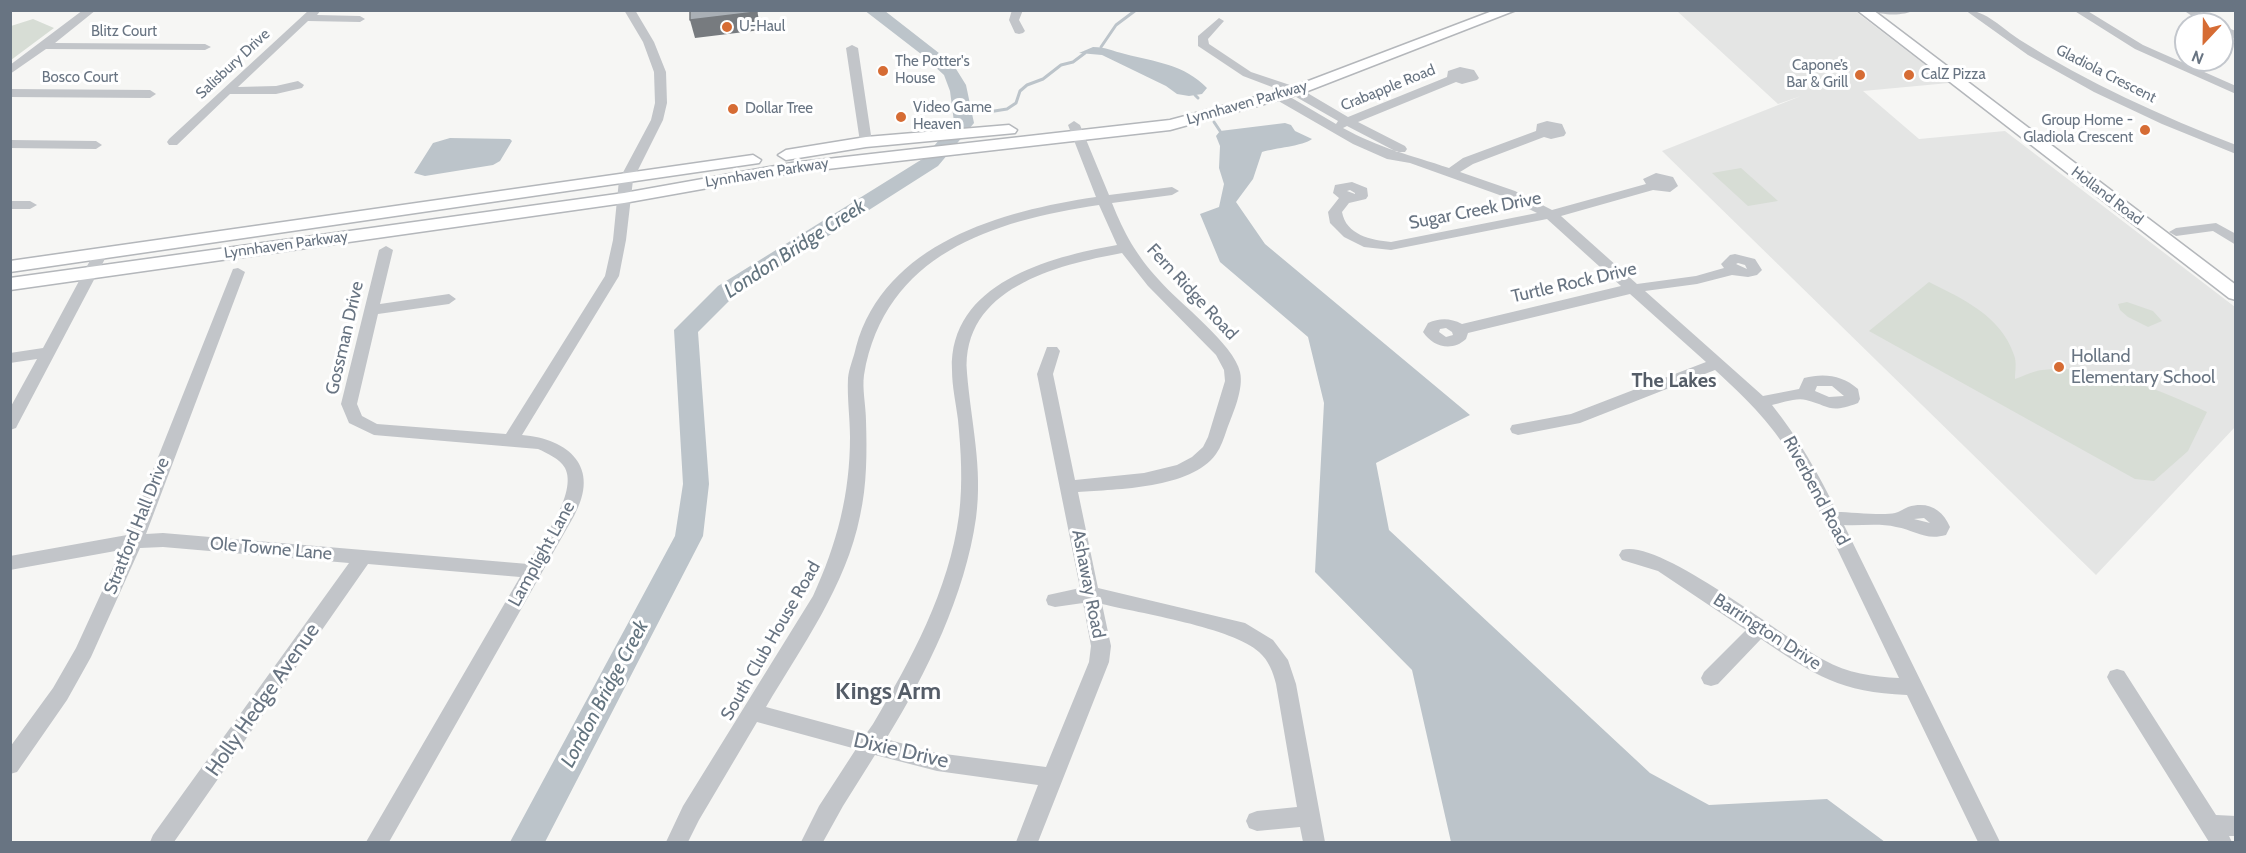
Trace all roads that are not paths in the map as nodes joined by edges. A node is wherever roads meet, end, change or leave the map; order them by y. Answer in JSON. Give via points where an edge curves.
{"nodes":[{"id":1,"x":91,"y":10,"type":"edge"},
{"id":2,"x":629,"y":10,"type":"edge"},
{"id":3,"x":1018,"y":10,"type":"edge"},
{"id":4,"x":1474,"y":10,"type":"edge"},
{"id":5,"x":1509,"y":10,"type":"edge"},
{"id":6,"x":1864,"y":10,"type":"edge"},
{"id":7,"x":1877,"y":10,"type":"edge"},
{"id":8,"x":1909,"y":10,"type":"edge"},
{"id":9,"x":1970,"y":10,"type":"edge"},
{"id":10,"x":2078,"y":10,"type":"edge"},
{"id":11,"x":1883,"y":11,"type":"edge"},
{"id":12,"x":310,"y":14,"type":"edge"},
{"id":13,"x":360,"y":19,"type":"dead end"},
{"id":14,"x":1219,"y":21,"type":"dead end"},
{"id":15,"x":1018,"y":31,"type":"dead end"},
{"id":16,"x":43,"y":46,"type":"junction"},
{"id":17,"x":205,"y":47,"type":"dead end"},
{"id":18,"x":852,"y":48,"type":"dead end"},
{"id":19,"x":10,"y":71,"type":"edge"},
{"id":20,"x":1455,"y":78,"type":"dead end"},
{"id":21,"x":298,"y":85,"type":"dead end"},
{"id":22,"x":1278,"y":90,"type":"junction"},
{"id":23,"x":1295,"y":91,"type":"junction"},
{"id":24,"x":2235,"y":91,"type":"edge"},
{"id":25,"x":226,"y":92,"type":"junction"},
{"id":26,"x":10,"y":93,"type":"edge"},
{"id":27,"x":150,"y":94,"type":"dead end"},
{"id":28,"x":1348,"y":122,"type":"junction"},
{"id":29,"x":1333,"y":128,"type":"junction"},
{"id":30,"x":1077,"y":131,"type":"junction"},
{"id":31,"x":1543,"y":133,"type":"dead end"},
{"id":32,"x":173,"y":142,"type":"dead end"},
{"id":33,"x":866,"y":142,"type":"junction"},
{"id":34,"x":10,"y":144,"type":"edge"},
{"id":35,"x":931,"y":144,"type":"junction"},
{"id":36,"x":96,"y":145,"type":"dead end"},
{"id":37,"x":2235,"y":150,"type":"edge"},
{"id":38,"x":1413,"y":160,"type":"junction"},
{"id":39,"x":766,"y":172,"type":"junction"},
{"id":40,"x":1452,"y":172,"type":"junction"},
{"id":41,"x":626,"y":179,"type":"junction"},
{"id":42,"x":1653,"y":186,"type":"dead end"},
{"id":43,"x":1172,"y":192,"type":"dead end"},
{"id":44,"x":624,"y":198,"type":"junction"},
{"id":45,"x":1346,"y":198,"type":"dead end"},
{"id":46,"x":1103,"y":199,"type":"junction"},
{"id":47,"x":10,"y":205,"type":"edge"},
{"id":48,"x":30,"y":205,"type":"dead end"},
{"id":49,"x":1551,"y":214,"type":"junction"},
{"id":50,"x":2176,"y":232,"type":"junction"},
{"id":51,"x":2235,"y":241,"type":"edge"},
{"id":52,"x":1124,"y":248,"type":"junction"},
{"id":53,"x":386,"y":250,"type":"dead end"},
{"id":54,"x":100,"y":255,"type":"junction"},
{"id":55,"x":10,"y":267,"type":"edge"},
{"id":56,"x":1733,"y":270,"type":"dead end"},
{"id":57,"x":89,"y":272,"type":"junction"},
{"id":58,"x":238,"y":272,"type":"dead end"},
{"id":59,"x":2235,"y":276,"type":"edge"},
{"id":60,"x":10,"y":284,"type":"edge"},
{"id":61,"x":1634,"y":288,"type":"junction"},
{"id":62,"x":2235,"y":294,"type":"edge"},
{"id":63,"x":449,"y":299,"type":"dead end"},
{"id":64,"x":371,"y":310,"type":"junction"},
{"id":65,"x":1459,"y":330,"type":"dead end"},
{"id":66,"x":1052,"y":351,"type":"dead end"},
{"id":67,"x":48,"y":352,"type":"junction"},
{"id":68,"x":10,"y":358,"type":"edge"},
{"id":69,"x":1718,"y":363,"type":"junction"},
{"id":70,"x":1807,"y":393,"type":"dead end"},
{"id":71,"x":1760,"y":402,"type":"junction"},
{"id":72,"x":10,"y":424,"type":"edge"},
{"id":73,"x":1518,"y":429,"type":"dead end"},
{"id":74,"x":511,"y":439,"type":"junction"},
{"id":75,"x":1068,"y":487,"type":"junction"},
{"id":76,"x":1831,"y":518,"type":"junction"},
{"id":77,"x":1899,"y":520,"type":"dead end"},
{"id":78,"x":134,"y":541,"type":"junction"},
{"id":79,"x":1628,"y":555,"type":"dead end"},
{"id":80,"x":364,"y":556,"type":"junction"},
{"id":81,"x":10,"y":563,"type":"edge"},
{"id":82,"x":532,"y":571,"type":"junction"},
{"id":83,"x":1091,"y":594,"type":"junction"},
{"id":84,"x":1055,"y":600,"type":"dead end"},
{"id":85,"x":1760,"y":628,"type":"junction"},
{"id":86,"x":2116,"y":677,"type":"dead end"},
{"id":87,"x":1712,"y":678,"type":"dead end"},
{"id":88,"x":1913,"y":687,"type":"junction"},
{"id":89,"x":752,"y":712,"type":"junction"},
{"id":90,"x":869,"y":744,"type":"junction"},
{"id":91,"x":10,"y":765,"type":"edge"},
{"id":92,"x":1052,"y":777,"type":"junction"},
{"id":93,"x":1310,"y":816,"type":"junction"},
{"id":94,"x":1257,"y":821,"type":"dead end"},
{"id":95,"x":2235,"y":826,"type":"edge"},
{"id":96,"x":2216,"y":834,"type":"edge"},
{"id":97,"x":161,"y":843,"type":"edge"},
{"id":98,"x":377,"y":843,"type":"edge"},
{"id":99,"x":677,"y":843,"type":"edge"},
{"id":100,"x":812,"y":843,"type":"edge"},
{"id":101,"x":1027,"y":843,"type":"edge"},
{"id":102,"x":1314,"y":843,"type":"edge"},
{"id":103,"x":1989,"y":843,"type":"edge"}],
"edges":[{"from":1,"to":16,"type":"street"},
{"from":2,"to":41,"type":"street","via":[[659,62],[662,87],[656,122]]},
{"from":3,"to":15,"type":"street","via":[[1014,21]]},
{"from":4,"to":22,"type":"main road","name":"Lynnhaven Parkway"},
{"from":5,"to":23,"type":"main road","name":"Lynnhaven Parkway"},
{"from":6,"to":62,"type":"main road","name":"Holland Road"},
{"from":7,"to":11,"type":"street"},
{"from":8,"to":11,"type":"street"},
{"from":9,"to":37,"type":"street","name":"Gladiola Crescent","via":[[2012,41],[2087,83]]},
{"from":10,"to":24,"type":"street","via":[[2139,46]]},
{"from":11,"to":50,"type":"main road","name":"Holland Road"},
{"from":12,"to":13,"type":"street"},
{"from":12,"to":25,"type":"street","name":"Salisbury Drive"},
{"from":14,"to":22,"type":"street","name":"Riverbend Road","via":[[1202,38],[1204,46]]},
{"from":16,"to":17,"type":"street","name":"Blitz Court"},
{"from":16,"to":19,"type":"street"},
{"from":18,"to":33,"type":"street"},
{"from":20,"to":28,"type":"street","name":"Crabapple Road"},
{"from":21,"to":25,"type":"street"},
{"from":22,"to":23,"type":"main road","name":"Lynnhaven Parkway"},
{"from":22,"to":29,"type":"street","name":"Riverbend Road"},
{"from":22,"to":30,"type":"main road","name":"Lynnhaven Parkway","via":[[1230,110],[1170,124]]},
{"from":23,"to":28,"type":"street","name":"Riverbend Road"},
{"from":25,"to":32,"type":"street","name":"Salisbury Drive"},
{"from":26,"to":27,"type":"street","name":"Bosco Court"},
{"from":28,"to":29,"type":"street","name":"Crabapple Road"},
{"from":28,"to":38,"type":"street","name":"Riverbend Road","via":[[1406,151]]},
{"from":29,"to":38,"type":"street","name":"Riverbend Road","via":[[1392,156]]},
{"from":30,"to":35,"type":"main road","name":"Lynnhaven Parkway"},
{"from":30,"to":46,"type":"street","name":"Fern Ridge Road"},
{"from":31,"to":40,"type":"street","via":[[1467,161]]},
{"from":33,"to":35,"type":"main road","name":"Lynnhaven Parkway"},
{"from":33,"to":39,"type":"main road","via":[[847,155]]},
{"from":33,"to":41,"type":"main road","name":"Lynnhaven Parkway"},
{"from":34,"to":36,"type":"street"},
{"from":35,"to":39,"type":"main road","name":"Lynnhaven Parkway"},
{"from":38,"to":40,"type":"street","name":"Riverbend Road"},
{"from":39,"to":44,"type":"main road","name":"Lynnhaven Parkway"},
{"from":40,"to":49,"type":"street","name":"Riverbend Road"},
{"from":41,"to":44,"type":"street"},
{"from":41,"to":54,"type":"main road","name":"Lynnhaven Parkway"},
{"from":42,"to":49,"type":"street","name":"Sugar Creek Drive"},
{"from":43,"to":46,"type":"street","name":"South Club House Road"},
{"from":44,"to":57,"type":"main road","name":"Lynnhaven Parkway"},
{"from":44,"to":74,"type":"street","via":[[612,276]]},
{"from":45,"to":49,"type":"street","name":"Sugar Creek Drive","via":[[1335,212],[1337,223],[1359,240],[1380,246],[1435,239]]},
{"from":46,"to":52,"type":"street","name":"Fern Ridge Road"},
{"from":46,"to":89,"type":"street","name":"South Club House Road","via":[[1030,212],[972,232],[922,263],[885,299],[872,320],[858,359],[858,490],[846,544],[821,599]]},
{"from":47,"to":48,"type":"street"},
{"from":49,"to":61,"type":"street","name":"Riverbend Road"},
{"from":50,"to":51,"type":"street","via":[[2216,227]]},
{"from":50,"to":59,"type":"main road","name":"Holland Road"},
{"from":52,"to":75,"type":"street","name":"Fern Ridge Road","via":[[1222,352],[1232,370],[1231,392],[1210,450],[1189,468],[1164,476]]},
{"from":52,"to":90,"type":"street","via":[[1068,259],[1027,275],[990,300],[969,326],[958,367],[970,491],[956,566],[927,642]]},
{"from":53,"to":64,"type":"street","name":"Gossman Drive"},
{"from":54,"to":55,"type":"main road","name":"Lynnhaven Parkway"},
{"from":54,"to":57,"type":"street"},
{"from":56,"to":61,"type":"street","name":"Turtle Rock Drive","via":[[1697,280]]},
{"from":57,"to":60,"type":"main road","name":"Lynnhaven Parkway"},
{"from":57,"to":67,"type":"street"},
{"from":58,"to":78,"type":"street","name":"Stratford Hall Drive"},
{"from":61,"to":65,"type":"street","name":"Turtle Rock Drive"},
{"from":61,"to":69,"type":"street","name":"Riverbend Road"},
{"from":63,"to":64,"type":"street"},
{"from":64,"to":74,"type":"street","name":"Gossman Drive","via":[[349,404],[355,419],[374,429]]},
{"from":66,"to":75,"type":"street","name":"Ashaway Road","via":[[1045,374]]},
{"from":67,"to":68,"type":"street"},
{"from":67,"to":72,"type":"street"},
{"from":69,"to":71,"type":"street","name":"Riverbend Road"},
{"from":69,"to":73,"type":"street","via":[[1574,419]]},
{"from":70,"to":71,"type":"street"},
{"from":71,"to":76,"type":"street","name":"Riverbend Road","via":[[1789,438]]},
{"from":74,"to":82,"type":"street","name":"Lamplight Lane","via":[[554,448],[573,465],[577,476],[574,497]]},
{"from":75,"to":83,"type":"street","name":"Ashaway Road"},
{"from":76,"to":77,"type":"street"},
{"from":76,"to":88,"type":"street","name":"Riverbend Road"},
{"from":78,"to":80,"type":"street","name":"Ole Towne Lane"},
{"from":78,"to":81,"type":"street","name":"Ole Towne Lane"},
{"from":78,"to":91,"type":"street","name":"Stratford Hall Drive","via":[[80,660]]},
{"from":79,"to":85,"type":"street","name":"Barrington Drive","via":[[1665,566]]},
{"from":80,"to":82,"type":"street","name":"Ole Towne Lane"},
{"from":80,"to":97,"type":"street","name":"Holly Hedge Avenue"},
{"from":82,"to":98,"type":"street","name":"Lamplight Lane"},
{"from":83,"to":84,"type":"street"},
{"from":83,"to":92,"type":"street","name":"Ashaway Road","via":[[1101,646],[1099,662]]},
{"from":83,"to":93,"type":"street","via":[[1238,629],[1266,646],[1281,666],[1286,684]]},
{"from":85,"to":87,"type":"street"},
{"from":85,"to":88,"type":"street","name":"Barrington Drive","via":[[1811,663],[1838,676],[1873,686]]},
{"from":86,"to":96,"type":"street"},
{"from":88,"to":103,"type":"street","name":"Riverbend Road"},
{"from":89,"to":90,"type":"street","name":"Dixie Drive"},
{"from":89,"to":99,"type":"street","name":"South Club House Road"},
{"from":90,"to":92,"type":"street","name":"Dixie Drive","via":[[937,762]]},
{"from":90,"to":100,"type":"street","via":[[841,786]]},
{"from":92,"to":101,"type":"street","name":"Ashaway Road"},
{"from":93,"to":94,"type":"street"},
{"from":93,"to":102,"type":"street"},
{"from":95,"to":96,"type":"street"}]}
